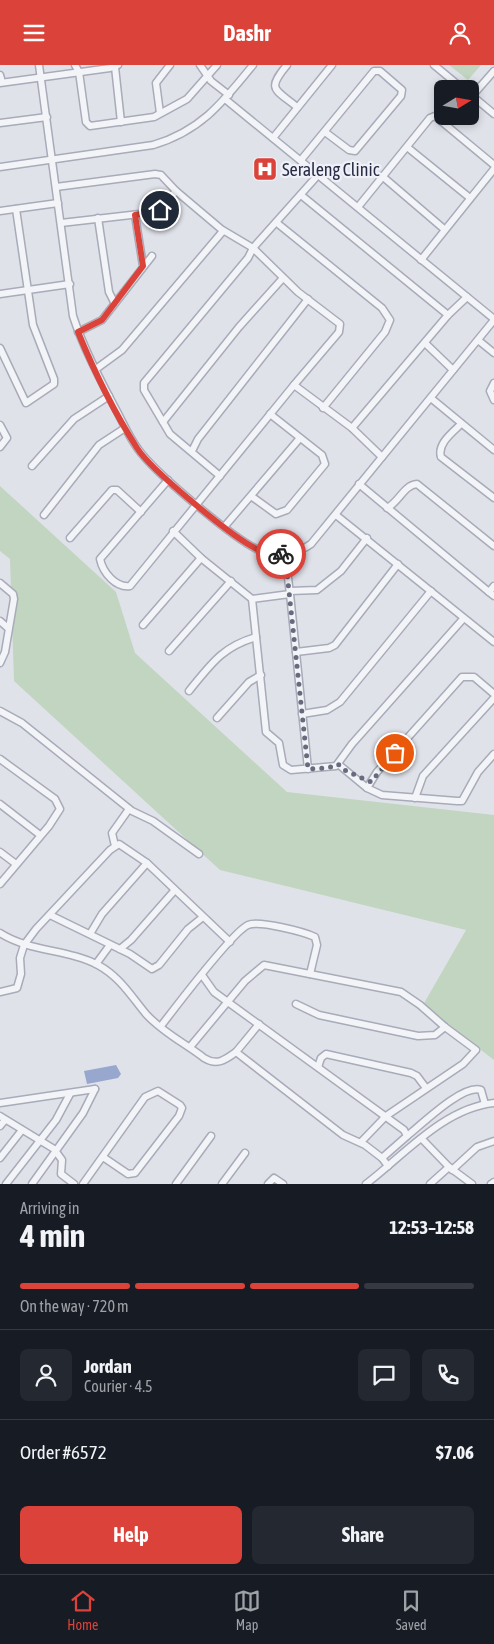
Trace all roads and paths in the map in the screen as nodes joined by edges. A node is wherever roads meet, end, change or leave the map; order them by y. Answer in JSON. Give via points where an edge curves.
{"nodes":[{"id":1,"x":40,"y":65,"type":"edge"},
{"id":2,"x":76,"y":65,"type":"edge"},
{"id":3,"x":170,"y":65,"type":"edge"},
{"id":4,"x":200,"y":65,"type":"edge"},
{"id":5,"x":217,"y":65,"type":"edge"},
{"id":6,"x":253,"y":65,"type":"edge"},
{"id":7,"x":287,"y":65,"type":"edge"},
{"id":8,"x":332,"y":65,"type":"edge"},
{"id":9,"x":434,"y":65,"type":"edge"},
{"id":10,"x":116,"y":66,"type":"edge"},
{"id":11,"x":494,"y":71,"type":"edge"},
{"id":12,"x":79,"y":72,"type":"junction"},
{"id":13,"x":208,"y":74,"type":"junction"},
{"id":14,"x":0,"y":75,"type":"edge"},
{"id":15,"x":42,"y":77,"type":"junction"},
{"id":16,"x":452,"y":80,"type":"edge"},
{"id":17,"x":1,"y":83,"type":"edge"},
{"id":18,"x":479,"y":87,"type":"edge"},
{"id":19,"x":227,"y":97,"type":"junction"},
{"id":20,"x":479,"y":102,"type":"edge"},
{"id":21,"x":297,"y":107,"type":"junction"},
{"id":22,"x":160,"y":113,"type":"junction"},
{"id":23,"x":494,"y":114,"type":"edge"},
{"id":24,"x":47,"y":117,"type":"junction"},
{"id":25,"x":121,"y":122,"type":"junction"},
{"id":26,"x":0,"y":123,"type":"edge"},
{"id":27,"x":325,"y":132,"type":"junction"},
{"id":28,"x":273,"y":138,"type":"junction"},
{"id":29,"x":408,"y":147,"type":"junction"},
{"id":30,"x":51,"y":160,"type":"junction"},
{"id":31,"x":301,"y":160,"type":"junction"},
{"id":32,"x":494,"y":165,"type":"edge"},
{"id":33,"x":0,"y":167,"type":"edge"},
{"id":34,"x":494,"y":169,"type":"edge"},
{"id":35,"x":318,"y":175,"type":"junction"},
{"id":36,"x":382,"y":176,"type":"junction"},
{"id":37,"x":56,"y":187,"type":"junction"},
{"id":38,"x":176,"y":191,"type":"junction"},
{"id":39,"x":300,"y":195,"type":"junction"},
{"id":40,"x":470,"y":198,"type":"junction"},
{"id":41,"x":58,"y":203,"type":"junction"},
{"id":42,"x":358,"y":207,"type":"junction"},
{"id":43,"x":16,"y":209,"type":"junction"},
{"id":44,"x":0,"y":211,"type":"edge"},
{"id":45,"x":135,"y":215,"type":"junction"},
{"id":46,"x":98,"y":219,"type":"junction"},
{"id":47,"x":61,"y":223,"type":"junction"},
{"id":48,"x":277,"y":223,"type":"junction"},
{"id":49,"x":444,"y":229,"type":"junction"},
{"id":50,"x":223,"y":231,"type":"junction"},
{"id":51,"x":253,"y":248,"type":"junction"},
{"id":52,"x":152,"y":256,"type":"dead end"},
{"id":53,"x":421,"y":260,"type":"junction"},
{"id":54,"x":143,"y":266,"type":"junction"},
{"id":55,"x":282,"y":278,"type":"junction"},
{"id":56,"x":70,"y":285,"type":"junction"},
{"id":57,"x":29,"y":289,"type":"junction"},
{"id":58,"x":0,"y":294,"type":"edge"},
{"id":59,"x":467,"y":297,"type":"junction"},
{"id":60,"x":308,"y":299,"type":"junction"},
{"id":61,"x":114,"y":302,"type":"junction"},
{"id":62,"x":448,"y":315,"type":"junction"},
{"id":63,"x":494,"y":320,"type":"edge"},
{"id":64,"x":78,"y":332,"type":"junction"},
{"id":65,"x":478,"y":340,"type":"junction"},
{"id":66,"x":425,"y":343,"type":"junction"},
{"id":67,"x":0,"y":349,"type":"edge"},
{"id":68,"x":494,"y":353,"type":"edge"},
{"id":69,"x":96,"y":369,"type":"junction"},
{"id":70,"x":453,"y":370,"type":"junction"},
{"id":71,"x":494,"y":383,"type":"edge"},
{"id":72,"x":294,"y":385,"type":"junction"},
{"id":73,"x":109,"y":396,"type":"junction"},
{"id":74,"x":432,"y":399,"type":"junction"},
{"id":75,"x":494,"y":400,"type":"edge"},
{"id":76,"x":323,"y":408,"type":"junction"},
{"id":77,"x":270,"y":414,"type":"junction"},
{"id":78,"x":163,"y":422,"type":"junction"},
{"id":79,"x":461,"y":424,"type":"junction"},
{"id":80,"x":0,"y":425,"type":"edge"},
{"id":81,"x":125,"y":428,"type":"junction"},
{"id":82,"x":352,"y":428,"type":"junction"},
{"id":83,"x":300,"y":438,"type":"junction"},
{"id":84,"x":0,"y":447,"type":"edge"},
{"id":85,"x":494,"y":450,"type":"edge"},
{"id":86,"x":192,"y":451,"type":"junction"},
{"id":87,"x":382,"y":457,"type":"junction"},
{"id":88,"x":32,"y":466,"type":"dead end"},
{"id":89,"x":220,"y":476,"type":"junction"},
{"id":90,"x":168,"y":480,"type":"junction"},
{"id":91,"x":359,"y":484,"type":"junction"},
{"id":92,"x":251,"y":496,"type":"junction"},
{"id":93,"x":494,"y":498,"type":"edge"},
{"id":94,"x":196,"y":505,"type":"junction"},
{"id":95,"x":387,"y":508,"type":"junction"},
{"id":96,"x":141,"y":512,"type":"junction"},
{"id":97,"x":44,"y":515,"type":"dead end"},
{"id":98,"x":336,"y":515,"type":"junction"},
{"id":99,"x":225,"y":527,"type":"junction"},
{"id":100,"x":173,"y":531,"type":"junction"},
{"id":101,"x":70,"y":538,"type":"dead end"},
{"id":102,"x":367,"y":538,"type":"junction"},
{"id":103,"x":494,"y":546,"type":"edge"},
{"id":104,"x":285,"y":554,"type":"junction"},
{"id":105,"x":201,"y":558,"type":"junction"},
{"id":106,"x":398,"y":564,"type":"junction"},
{"id":107,"x":231,"y":581,"type":"junction"},
{"id":108,"x":0,"y":583,"type":"edge"},
{"id":109,"x":494,"y":586,"type":"edge"},
{"id":110,"x":431,"y":591,"type":"junction"},
{"id":111,"x":290,"y":593,"type":"junction"},
{"id":112,"x":491,"y":594,"type":"edge"},
{"id":113,"x":252,"y":599,"type":"junction"},
{"id":114,"x":463,"y":619,"type":"junction"},
{"id":115,"x":0,"y":621,"type":"edge"},
{"id":116,"x":143,"y":625,"type":"dead end"},
{"id":117,"x":8,"y":628,"type":"junction"},
{"id":118,"x":256,"y":637,"type":"junction"},
{"id":119,"x":493,"y":641,"type":"edge"},
{"id":120,"x":169,"y":651,"type":"dead end"},
{"id":121,"x":296,"y":652,"type":"junction"},
{"id":122,"x":0,"y":663,"type":"edge"},
{"id":123,"x":261,"y":675,"type":"junction"},
{"id":124,"x":189,"y":691,"type":"dead end"},
{"id":125,"x":494,"y":696,"type":"edge"},
{"id":126,"x":0,"y":711,"type":"edge"},
{"id":127,"x":302,"y":714,"type":"junction"},
{"id":128,"x":217,"y":718,"type":"dead end"},
{"id":129,"x":494,"y":754,"type":"edge"},
{"id":130,"x":0,"y":759,"type":"edge"},
{"id":131,"x":338,"y":764,"type":"junction"},
{"id":132,"x":308,"y":769,"type":"junction"},
{"id":133,"x":369,"y":785,"type":"junction"},
{"id":134,"x":415,"y":798,"type":"junction"},
{"id":135,"x":0,"y":804,"type":"edge"},
{"id":136,"x":129,"y":809,"type":"junction"},
{"id":137,"x":40,"y":835,"type":"junction"},
{"id":138,"x":115,"y":846,"type":"junction"},
{"id":139,"x":0,"y":851,"type":"edge"},
{"id":140,"x":199,"y":854,"type":"dead end"},
{"id":141,"x":147,"y":863,"type":"junction"},
{"id":142,"x":16,"y":864,"type":"junction"},
{"id":143,"x":0,"y":884,"type":"edge"},
{"id":144,"x":174,"y":891,"type":"junction"},
{"id":145,"x":50,"y":915,"type":"junction"},
{"id":146,"x":203,"y":917,"type":"junction"},
{"id":147,"x":0,"y":933,"type":"edge"},
{"id":148,"x":90,"y":934,"type":"junction"},
{"id":149,"x":230,"y":942,"type":"junction"},
{"id":150,"x":24,"y":945,"type":"junction"},
{"id":151,"x":110,"y":945,"type":"junction"},
{"id":152,"x":120,"y":949,"type":"junction"},
{"id":153,"x":96,"y":964,"type":"junction"},
{"id":154,"x":310,"y":974,"type":"junction"},
{"id":155,"x":202,"y":975,"type":"junction"},
{"id":156,"x":0,"y":992,"type":"edge"},
{"id":157,"x":228,"y":1002,"type":"junction"},
{"id":158,"x":296,"y":1004,"type":"dead end"},
{"id":159,"x":259,"y":1024,"type":"junction"},
{"id":160,"x":161,"y":1026,"type":"junction"},
{"id":161,"x":445,"y":1027,"type":"junction"},
{"id":162,"x":190,"y":1047,"type":"junction"},
{"id":163,"x":236,"y":1052,"type":"junction"},
{"id":164,"x":318,"y":1067,"type":"junction"},
{"id":165,"x":426,"y":1088,"type":"junction"},
{"id":166,"x":70,"y":1093,"type":"junction"},
{"id":167,"x":0,"y":1103,"type":"edge"},
{"id":168,"x":494,"y":1103,"type":"edge"},
{"id":169,"x":485,"y":1104,"type":"junction"},
{"id":170,"x":386,"y":1116,"type":"junction"},
{"id":171,"x":2,"y":1118,"type":"edge"},
{"id":172,"x":0,"y":1126,"type":"edge"},
{"id":173,"x":22,"y":1131,"type":"junction"},
{"id":174,"x":211,"y":1136,"type":"dead end"},
{"id":175,"x":408,"y":1136,"type":"junction"},
{"id":176,"x":422,"y":1139,"type":"junction"},
{"id":177,"x":494,"y":1141,"type":"edge"},
{"id":178,"x":39,"y":1142,"type":"junction"},
{"id":179,"x":361,"y":1142,"type":"junction"},
{"id":180,"x":56,"y":1151,"type":"junction"},
{"id":181,"x":245,"y":1153,"type":"dead end"},
{"id":182,"x":104,"y":1157,"type":"junction"},
{"id":183,"x":0,"y":1158,"type":"edge"},
{"id":184,"x":382,"y":1158,"type":"junction"},
{"id":185,"x":388,"y":1166,"type":"junction"},
{"id":186,"x":451,"y":1169,"type":"junction"},
{"id":187,"x":375,"y":1181,"type":"edge"},
{"id":188,"x":6,"y":1184,"type":"edge"},
{"id":189,"x":32,"y":1184,"type":"edge"},
{"id":190,"x":74,"y":1184,"type":"edge"},
{"id":191,"x":83,"y":1184,"type":"edge"},
{"id":192,"x":176,"y":1184,"type":"edge"},
{"id":193,"x":222,"y":1184,"type":"edge"},
{"id":194,"x":268,"y":1184,"type":"edge"},
{"id":195,"x":283,"y":1184,"type":"edge"},
{"id":196,"x":366,"y":1184,"type":"edge"},
{"id":197,"x":430,"y":1184,"type":"edge"},
{"id":198,"x":472,"y":1184,"type":"edge"}],
"edges":[{"from":1,"to":15,"type":"street"},
{"from":2,"to":12,"type":"street"},
{"from":3,"to":22,"type":"street","via":[[156,83]]},
{"from":4,"to":13,"type":"street"},
{"from":5,"to":13,"type":"street"},
{"from":6,"to":19,"type":"street"},
{"from":7,"to":21,"type":"street","via":[[274,81],[275,88]]},
{"from":8,"to":21,"type":"street"},
{"from":9,"to":16,"type":"street"},
{"from":10,"to":12,"type":"street"},
{"from":10,"to":25,"type":"street"},
{"from":11,"to":18,"type":"street"},
{"from":12,"to":15,"type":"street"},
{"from":12,"to":25,"type":"street","via":[[87,124]]},
{"from":13,"to":19,"type":"street"},
{"from":13,"to":22,"type":"street","via":[[187,99]]},
{"from":14,"to":17,"type":"street"},
{"from":15,"to":17,"type":"street"},
{"from":15,"to":24,"type":"street"},
{"from":19,"to":28,"type":"street"},
{"from":19,"to":30,"type":"street","via":[[197,126],[167,141]]},
{"from":20,"to":23,"type":"street"},
{"from":21,"to":28,"type":"street"},
{"from":22,"to":25,"type":"street","via":[[147,119]]},
{"from":24,"to":26,"type":"street"},
{"from":24,"to":30,"type":"street"},
{"from":27,"to":27,"type":"street","via":[[374,71],[380,71],[402,89],[401,96],[355,151]]},
{"from":27,"to":31,"type":"street"},
{"from":28,"to":31,"type":"street"},
{"from":29,"to":32,"type":"street","via":[[435,116]]},
{"from":29,"to":36,"type":"street"},
{"from":29,"to":40,"type":"street"},
{"from":30,"to":33,"type":"street"},
{"from":30,"to":37,"type":"street"},
{"from":31,"to":35,"type":"street"},
{"from":34,"to":40,"type":"street"},
{"from":35,"to":39,"type":"street"},
{"from":35,"to":42,"type":"street"},
{"from":36,"to":42,"type":"street"},
{"from":36,"to":49,"type":"street"},
{"from":37,"to":38,"type":"street","via":[[155,174],[162,175]]},
{"from":37,"to":41,"type":"street"},
{"from":38,"to":45,"type":"street","via":[[158,212]]},
{"from":38,"to":50,"type":"street"},
{"from":39,"to":48,"type":"street"},
{"from":39,"to":62,"type":"street"},
{"from":40,"to":49,"type":"street"},
{"from":41,"to":43,"type":"street"},
{"from":41,"to":47,"type":"street"},
{"from":42,"to":53,"type":"street"},
{"from":43,"to":44,"type":"street"},
{"from":43,"to":57,"type":"street"},
{"from":45,"to":46,"type":"street"},
{"from":45,"to":54,"type":"street"},
{"from":46,"to":47,"type":"street"},
{"from":46,"to":61,"type":"street","via":[[109,292]]},
{"from":47,"to":56,"type":"street"},
{"from":48,"to":51,"type":"street"},
{"from":48,"to":76,"type":"street","via":[[382,309],[390,320],[386,332]]},
{"from":49,"to":53,"type":"street"},
{"from":50,"to":51,"type":"street"},
{"from":50,"to":69,"type":"street","via":[[122,350]]},
{"from":51,"to":55,"type":"street"},
{"from":51,"to":78,"type":"street","via":[[144,383],[144,390]]},
{"from":52,"to":54,"type":"street"},
{"from":53,"to":59,"type":"street"},
{"from":54,"to":61,"type":"street"},
{"from":55,"to":60,"type":"street"},
{"from":55,"to":78,"type":"street"},
{"from":56,"to":57,"type":"street"},
{"from":56,"to":64,"type":"street"},
{"from":57,"to":58,"type":"street"},
{"from":57,"to":67,"type":"street","via":[[33,325],[54,384],[26,403]]},
{"from":59,"to":62,"type":"street"},
{"from":59,"to":63,"type":"street"},
{"from":60,"to":72,"type":"street","via":[[341,326]]},
{"from":60,"to":86,"type":"street","via":[[198,439]]},
{"from":61,"to":64,"type":"street","via":[[102,320]]},
{"from":62,"to":66,"type":"street"},
{"from":63,"to":65,"type":"street"},
{"from":64,"to":69,"type":"street"},
{"from":65,"to":68,"type":"street"},
{"from":65,"to":70,"type":"street"},
{"from":66,"to":70,"type":"street"},
{"from":66,"to":82,"type":"street"},
{"from":69,"to":73,"type":"street"},
{"from":70,"to":74,"type":"street"},
{"from":71,"to":75,"type":"street","via":[[490,389]]},
{"from":72,"to":76,"type":"street"},
{"from":72,"to":77,"type":"street"},
{"from":73,"to":81,"type":"street"},
{"from":73,"to":88,"type":"street","via":[[74,419]]},
{"from":74,"to":79,"type":"street"},
{"from":74,"to":87,"type":"street"},
{"from":76,"to":82,"type":"street"},
{"from":77,"to":83,"type":"street"},
{"from":77,"to":89,"type":"street"},
{"from":78,"to":86,"type":"street","via":[[170,434]]},
{"from":79,"to":85,"type":"street"},
{"from":79,"to":93,"type":"street","via":[[442,445],[441,457]]},
{"from":80,"to":84,"type":"street","via":[[7,438]]},
{"from":81,"to":90,"type":"street","via":[[143,456]]},
{"from":81,"to":97,"type":"street","via":[[98,445]]},
{"from":82,"to":87,"type":"street"},
{"from":83,"to":92,"type":"street"},
{"from":83,"to":92,"type":"street","via":[[325,461],[310,483],[280,514]]},
{"from":86,"to":89,"type":"street"},
{"from":87,"to":91,"type":"street"},
{"from":89,"to":94,"type":"street"},
{"from":90,"to":94,"type":"street"},
{"from":90,"to":96,"type":"street"},
{"from":91,"to":95,"type":"street"},
{"from":91,"to":98,"type":"street"},
{"from":92,"to":99,"type":"street"},
{"from":94,"to":99,"type":"street"},
{"from":94,"to":100,"type":"street"},
{"from":95,"to":103,"type":"street","via":[[407,488],[417,485]]},
{"from":95,"to":112,"type":"street"},
{"from":96,"to":100,"type":"street","via":[[100,559],[114,582],[130,586]]},
{"from":96,"to":101,"type":"street","via":[[117,490],[112,490]]},
{"from":98,"to":102,"type":"street"},
{"from":98,"to":104,"type":"street","via":[[311,544],[300,551]]},
{"from":99,"to":104,"type":"street","via":[[258,550]]},
{"from":100,"to":105,"type":"street"},
{"from":102,"to":106,"type":"street"},
{"from":102,"to":111,"type":"street","via":[[341,571],[326,584],[313,591]]},
{"from":104,"to":111,"type":"street"},
{"from":105,"to":107,"type":"street"},
{"from":105,"to":116,"type":"street"},
{"from":106,"to":110,"type":"street"},
{"from":106,"to":121,"type":"street","via":[[335,645]]},
{"from":107,"to":113,"type":"street"},
{"from":107,"to":120,"type":"street"},
{"from":108,"to":117,"type":"street","via":[[13,594],[14,599]]},
{"from":109,"to":112,"type":"street"},
{"from":110,"to":114,"type":"street"},
{"from":110,"to":127,"type":"street","via":[[340,702],[327,710]]},
{"from":111,"to":113,"type":"street"},
{"from":111,"to":121,"type":"street"},
{"from":113,"to":118,"type":"street"},
{"from":114,"to":119,"type":"street"},
{"from":114,"to":131,"type":"street"},
{"from":115,"to":117,"type":"street"},
{"from":117,"to":122,"type":"street"},
{"from":118,"to":123,"type":"street"},
{"from":118,"to":124,"type":"street","via":[[229,647]]},
{"from":121,"to":127,"type":"street"},
{"from":123,"to":128,"type":"street","via":[[250,681]]},
{"from":123,"to":132,"type":"street","via":[[267,733],[279,743],[283,765],[296,771]]},
{"from":125,"to":133,"type":"street","via":[[474,677],[462,677]]},
{"from":125,"to":134,"type":"street","via":[[423,776]]},
{"from":126,"to":136,"type":"street","via":[[22,723]]},
{"from":127,"to":132,"type":"street"},
{"from":129,"to":134,"type":"street","via":[[478,772],[462,801]]},
{"from":130,"to":137,"type":"street","via":[[59,803],[60,812]]},
{"from":131,"to":132,"type":"street"},
{"from":131,"to":133,"type":"street"},
{"from":133,"to":134,"type":"street","via":[[382,795]]},
{"from":135,"to":137,"type":"street"},
{"from":136,"to":138,"type":"street","via":[[112,833]]},
{"from":136,"to":140,"type":"street"},
{"from":137,"to":142,"type":"street"},
{"from":138,"to":141,"type":"street","via":[[123,845]]},
{"from":138,"to":145,"type":"street"},
{"from":139,"to":142,"type":"street"},
{"from":141,"to":144,"type":"street"},
{"from":141,"to":148,"type":"street","via":[[102,914]]},
{"from":142,"to":143,"type":"street"},
{"from":144,"to":146,"type":"street"},
{"from":144,"to":152,"type":"street"},
{"from":145,"to":148,"type":"street"},
{"from":145,"to":150,"type":"street"},
{"from":146,"to":149,"type":"street"},
{"from":146,"to":152,"type":"street","via":[[188,929],[160,965],[152,969]]},
{"from":147,"to":150,"type":"street"},
{"from":148,"to":151,"type":"street"},
{"from":149,"to":154,"type":"street","via":[[241,929],[254,924],[314,936],[317,945]]},
{"from":149,"to":155,"type":"street"},
{"from":150,"to":153,"type":"street"},
{"from":150,"to":156,"type":"street","via":[[20,959],[20,984],[17,988]]},
{"from":151,"to":152,"type":"street"},
{"from":151,"to":153,"type":"street"},
{"from":153,"to":160,"type":"street","via":[[117,978]]},
{"from":154,"to":157,"type":"street","via":[[264,965]]},
{"from":154,"to":161,"type":"street","via":[[401,992]]},
{"from":155,"to":157,"type":"street","via":[[214,992]]},
{"from":155,"to":160,"type":"street"},
{"from":157,"to":159,"type":"street"},
{"from":157,"to":162,"type":"street"},
{"from":158,"to":161,"type":"street","via":[[319,1015],[418,1036],[435,1035]]},
{"from":159,"to":163,"type":"street"},
{"from":159,"to":164,"type":"street"},
{"from":160,"to":162,"type":"street"},
{"from":161,"to":165,"type":"street","via":[[476,1050],[467,1061]]},
{"from":162,"to":163,"type":"street","via":[[215,1063]]},
{"from":163,"to":179,"type":"street","via":[[343,1135]]},
{"from":164,"to":165,"type":"street","via":[[326,1054],[411,1073]]},
{"from":164,"to":170,"type":"street"},
{"from":165,"to":170,"type":"street"},
{"from":166,"to":167,"type":"street"},
{"from":166,"to":178,"type":"street","via":[[56,1120]]},
{"from":166,"to":180,"type":"street","via":[[95,1089],[83,1113]]},
{"from":168,"to":169,"type":"street"},
{"from":169,"to":175,"type":"street","via":[[482,1090],[472,1089],[456,1097]]},
{"from":169,"to":176,"type":"street","via":[[451,1118]]},
{"from":170,"to":175,"type":"street"},
{"from":170,"to":179,"type":"street"},
{"from":171,"to":172,"type":"street"},
{"from":171,"to":173,"type":"street"},
{"from":173,"to":178,"type":"street"},
{"from":173,"to":183,"type":"street"},
{"from":174,"to":192,"type":"street"},
{"from":175,"to":184,"type":"street"},
{"from":176,"to":185,"type":"street"},
{"from":176,"to":186,"type":"street"},
{"from":177,"to":186,"type":"street","via":[[477,1147]]},
{"from":178,"to":180,"type":"street"},
{"from":178,"to":188,"type":"street"},
{"from":179,"to":184,"type":"street"},
{"from":180,"to":189,"type":"street"},
{"from":180,"to":190,"type":"street","via":[[62,1160],[61,1174]]},
{"from":181,"to":193,"type":"street"},
{"from":182,"to":182,"type":"street","via":[[150,1093],[160,1091],[182,1108],[135,1173],[128,1174]]},
{"from":182,"to":191,"type":"street"},
{"from":184,"to":185,"type":"street"},
{"from":185,"to":187,"type":"street"},
{"from":186,"to":197,"type":"street"},
{"from":186,"to":198,"type":"street"},
{"from":187,"to":196,"type":"street"},
{"from":194,"to":195,"type":"street","via":[[274,1179]]}]}
